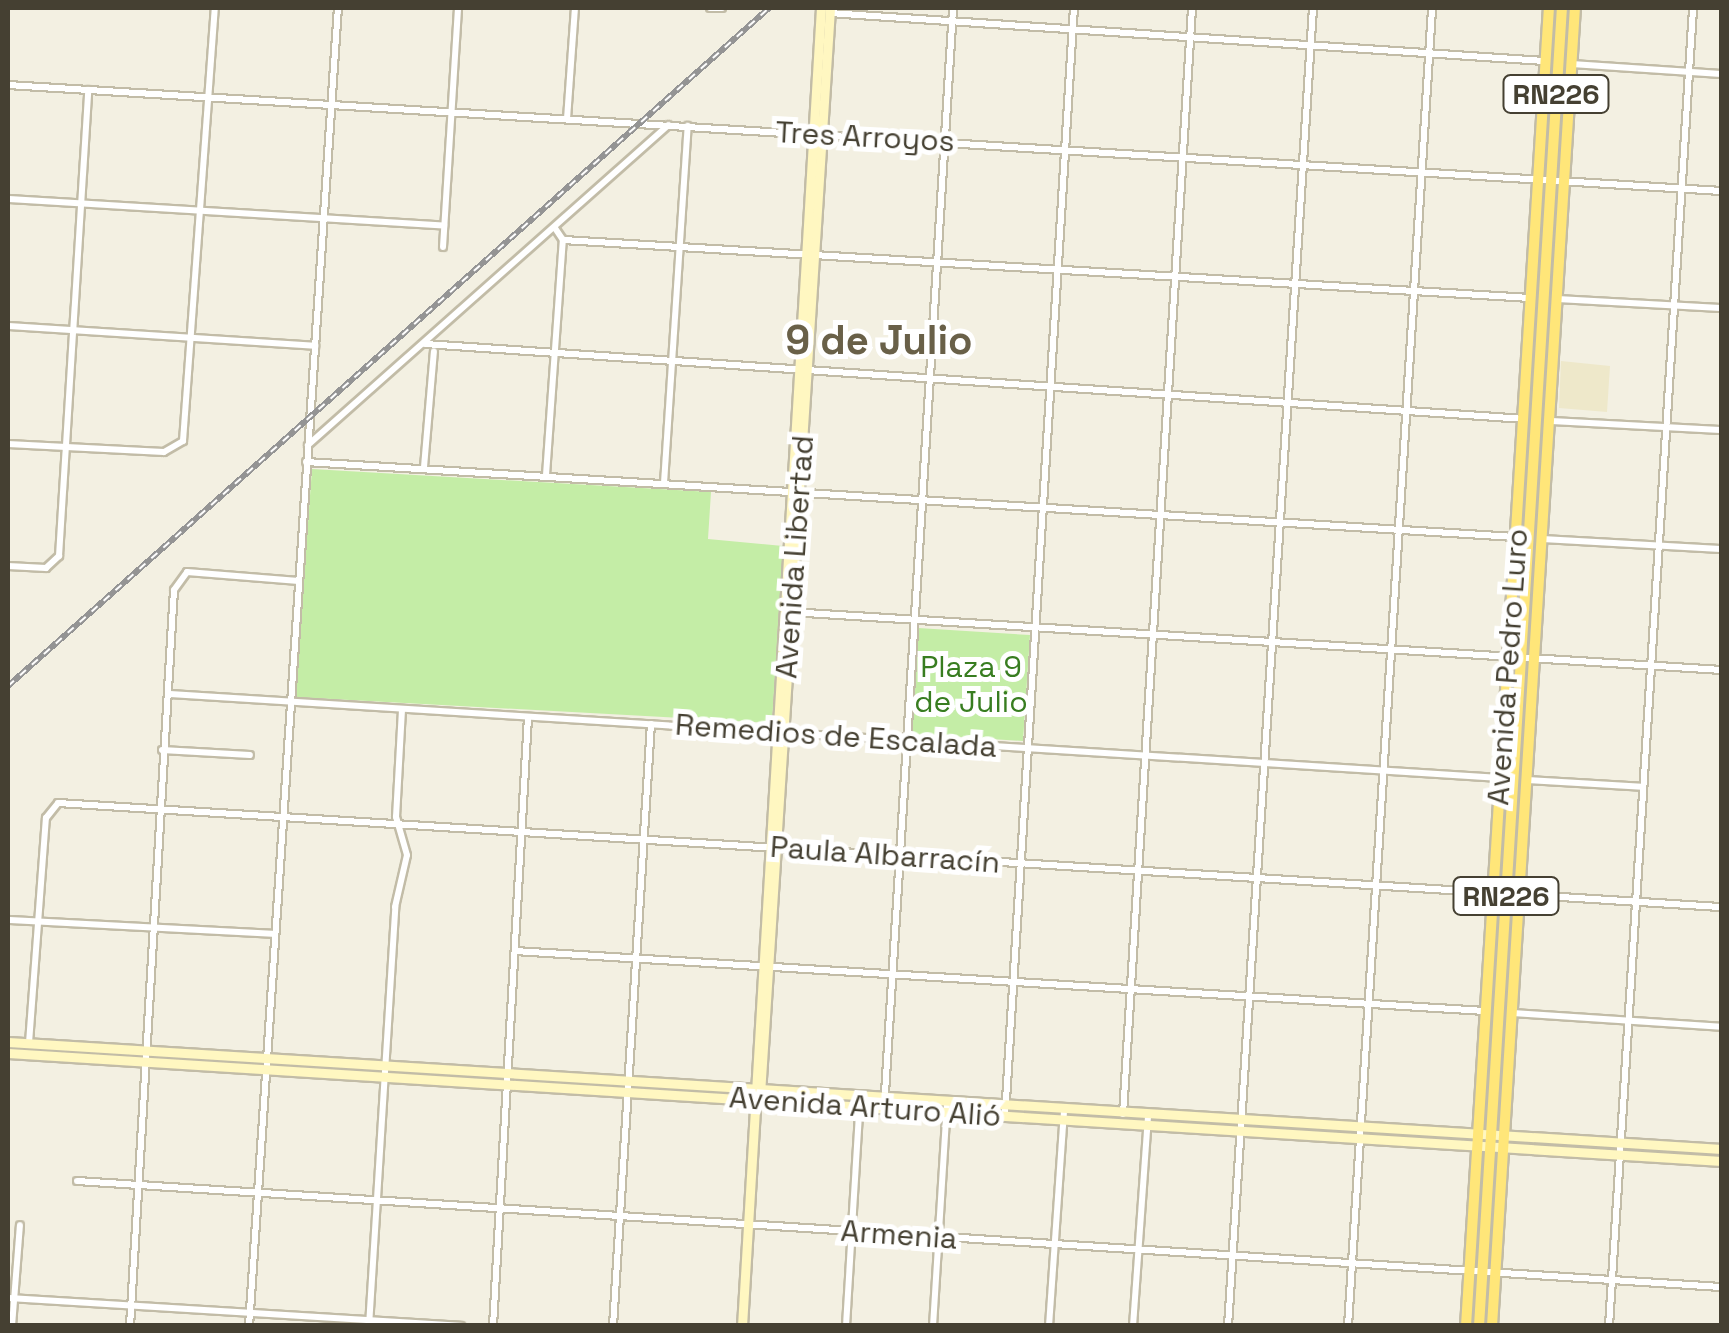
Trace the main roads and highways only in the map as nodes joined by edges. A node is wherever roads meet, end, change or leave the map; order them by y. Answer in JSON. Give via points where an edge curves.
{"nodes":[{"id":1,"x":1549,"y":8,"type":"edge"},
{"id":2,"x":1562,"y":8,"type":"edge"},
{"id":3,"x":1575,"y":8,"type":"edge"},
{"id":4,"x":825,"y":10,"type":"edge"},
{"id":5,"x":1545,"y":180,"type":"junction"},
{"id":6,"x":1515,"y":656,"type":"junction"},
{"id":7,"x":1500,"y":893,"type":"junction"},
{"id":8,"x":8,"y":1042,"type":"edge"},
{"id":9,"x":8,"y":1053,"type":"edge"},
{"id":10,"x":147,"y":1057,"type":"junction"},
{"id":11,"x":756,"y":1097,"type":"junction"},
{"id":12,"x":1147,"y":1120,"type":"junction"},
{"id":13,"x":1360,"y":1132,"type":"junction"},
{"id":14,"x":1484,"y":1141,"type":"junction"},
{"id":15,"x":1504,"y":1142,"type":"junction"},
{"id":16,"x":1618,"y":1149,"type":"junction"},
{"id":17,"x":1722,"y":1149,"type":"edge"},
{"id":18,"x":1722,"y":1161,"type":"edge"},
{"id":19,"x":1476,"y":1273,"type":"junction"},
{"id":20,"x":742,"y":1326,"type":"edge"},
{"id":21,"x":1466,"y":1326,"type":"edge"},
{"id":22,"x":1479,"y":1326,"type":"edge"},
{"id":23,"x":1492,"y":1326,"type":"edge"}],
"edges":[{"from":1,"to":5,"type":"highway","name":"Avenida Pedro Luro"},
{"from":2,"to":5,"type":"highway","name":"Avenida Pedro Luro","number":"RN226"},
{"from":3,"to":15,"type":"highway","name":"Avenida Pedro Luro"},
{"from":4,"to":11,"type":"main road","name":"Avenida Libertad"},
{"from":5,"to":6,"type":"highway","name":"Avenida Pedro Luro","number":"RN226"},
{"from":5,"to":6,"type":"highway","name":"Avenida Pedro Luro","via":[[1531,298]]},
{"from":6,"to":7,"type":"highway","name":"Avenida Pedro Luro","number":"RN226"},
{"from":6,"to":7,"type":"highway","name":"Avenida Pedro Luro","via":[[1501,778]]},
{"from":7,"to":14,"type":"highway","name":"Avenida Pedro Luro","number":"RN226"},
{"from":7,"to":14,"type":"highway","name":"Avenida Pedro Luro","via":[[1486,1011]]},
{"from":8,"to":10,"type":"main road","name":"Avenida Arturo Alió"},
{"from":9,"to":10,"type":"main road","name":"Avenida Arturo Alió"},
{"from":10,"to":11,"type":"main road","name":"Avenida Arturo Alió"},
{"from":11,"to":12,"type":"main road","name":"Avenida Arturo Alió"},
{"from":11,"to":20,"type":"main road","name":"Avenida Libertad"},
{"from":12,"to":13,"type":"main road","name":"Avenida Arturo Alió","via":[[1242,1119]]},
{"from":12,"to":13,"type":"main road","name":"Avenida Arturo Alió","via":[[1239,1132]]},
{"from":13,"to":14,"type":"main road","name":"Avenida Arturo Alió"},
{"from":14,"to":15,"type":"main road","name":"Avenida Arturo Alió"},
{"from":14,"to":19,"type":"highway","name":"Avenida Pedro Luro"},
{"from":15,"to":16,"type":"main road","name":"Avenida Arturo Alió"},
{"from":15,"to":23,"type":"highway","name":"Avenida Pedro Luro"},
{"from":16,"to":17,"type":"main road","name":"Avenida Arturo Alió"},
{"from":16,"to":18,"type":"main road","name":"Avenida Arturo Alió"},
{"from":19,"to":21,"type":"highway","name":"Avenida Pedro Luro"},
{"from":19,"to":22,"type":"highway","name":"Avenida Pedro Luro"}]}
